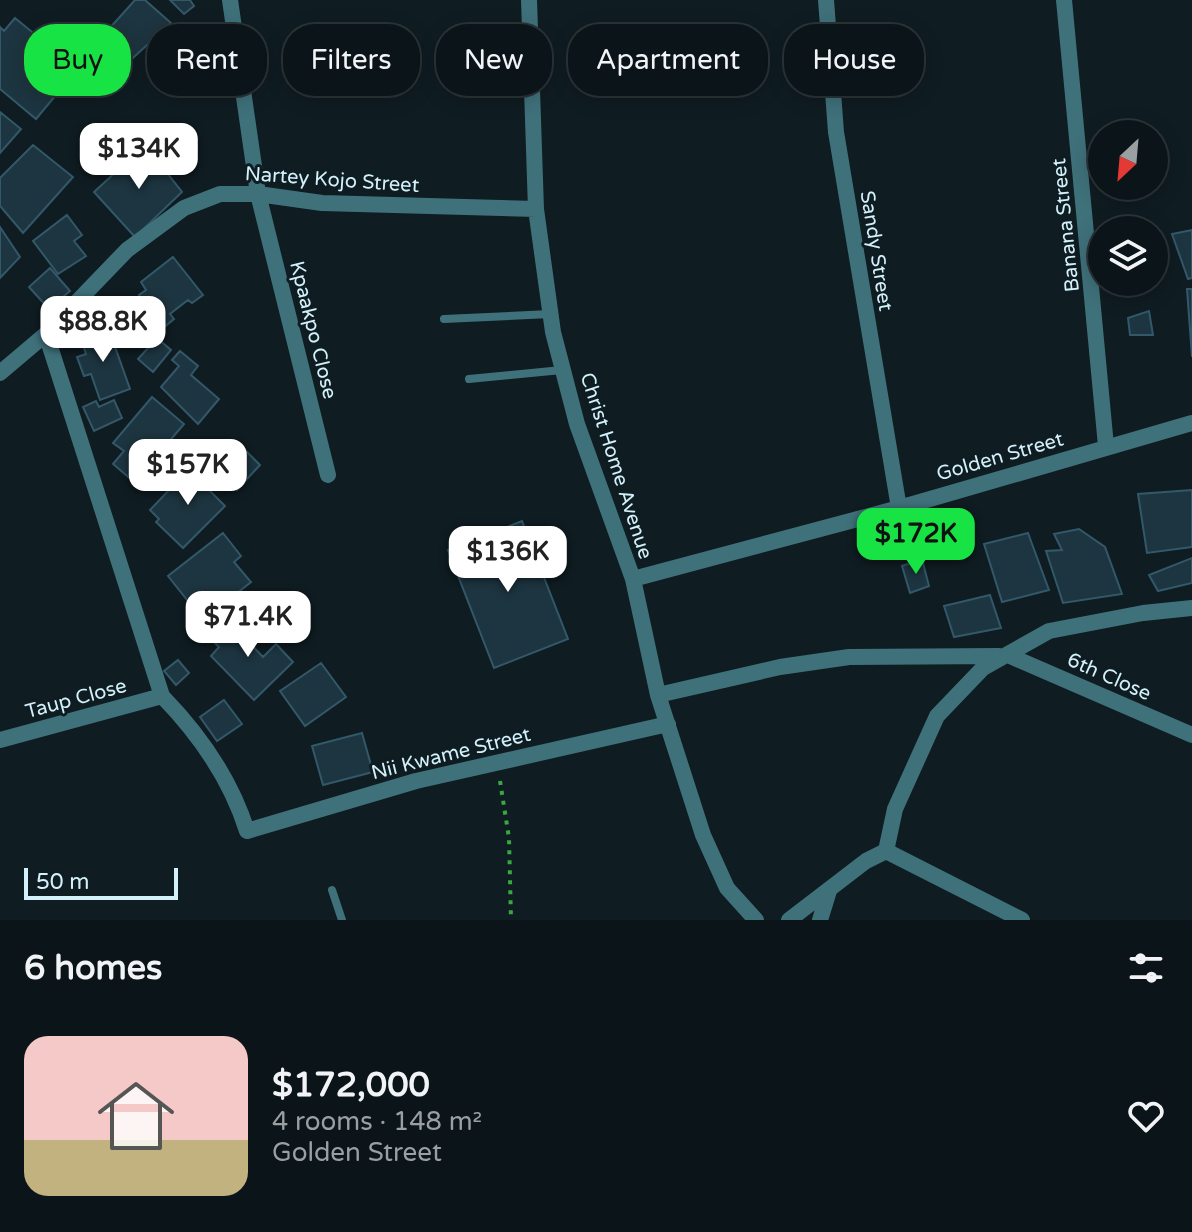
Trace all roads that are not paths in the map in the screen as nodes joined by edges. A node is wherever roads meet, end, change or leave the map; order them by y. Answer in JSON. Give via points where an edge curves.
{"nodes":[{"id":1,"x":230,"y":0,"type":"edge"},
{"id":2,"x":529,"y":0,"type":"edge"},
{"id":3,"x":826,"y":0,"type":"edge"},
{"id":4,"x":1064,"y":0,"type":"edge"},
{"id":5,"x":258,"y":194,"type":"junction"},
{"id":6,"x":536,"y":209,"type":"junction"},
{"id":7,"x":551,"y":314,"type":"junction"},
{"id":8,"x":444,"y":319,"type":"dead end"},
{"id":9,"x":46,"y":334,"type":"junction"},
{"id":10,"x":563,"y":369,"type":"junction"},
{"id":11,"x":0,"y":373,"type":"edge"},
{"id":12,"x":469,"y":379,"type":"dead end"},
{"id":13,"x":1192,"y":423,"type":"edge"},
{"id":14,"x":1106,"y":446,"type":"junction"},
{"id":15,"x":328,"y":475,"type":"dead end"},
{"id":16,"x":899,"y":508,"type":"junction"},
{"id":17,"x":633,"y":579,"type":"junction"},
{"id":18,"x":1192,"y":608,"type":"edge"},
{"id":19,"x":1005,"y":656,"type":"junction"},
{"id":20,"x":658,"y":695,"type":"junction"},
{"id":21,"x":162,"y":696,"type":"junction"},
{"id":22,"x":668,"y":724,"type":"junction"},
{"id":23,"x":1192,"y":735,"type":"edge"},
{"id":24,"x":0,"y":740,"type":"edge"},
{"id":25,"x":886,"y":851,"type":"junction"},
{"id":26,"x":332,"y":890,"type":"dead end"},
{"id":27,"x":829,"y":891,"type":"junction"},
{"id":28,"x":342,"y":920,"type":"edge"},
{"id":29,"x":756,"y":920,"type":"edge"},
{"id":30,"x":789,"y":920,"type":"edge"},
{"id":31,"x":820,"y":920,"type":"edge"},
{"id":32,"x":1022,"y":920,"type":"edge"}],
"edges":[{"from":1,"to":5,"type":"street","name":"Kpaakpo Close"},
{"from":2,"to":6,"type":"street","name":"Christ Home Avenue"},
{"from":3,"to":16,"type":"street","name":"Sandy Street","via":[[836,132]]},
{"from":4,"to":14,"type":"street","name":"Banana Street"},
{"from":5,"to":6,"type":"street","name":"Nartey Kojo Street","via":[[322,203]]},
{"from":5,"to":9,"type":"street","name":"Nartey Kojo Street","via":[[220,194],[184,208],[127,250]]},
{"from":5,"to":15,"type":"street","name":"Kpaakpo Close"},
{"from":6,"to":7,"type":"street","name":"Christ Home Avenue"},
{"from":7,"to":8,"type":"lane"},
{"from":7,"to":10,"type":"street","name":"Christ Home Avenue"},
{"from":9,"to":11,"type":"street","name":"Nartey Kojo Street"},
{"from":9,"to":21,"type":"street"},
{"from":10,"to":12,"type":"lane"},
{"from":10,"to":17,"type":"street","name":"Christ Home Avenue","via":[[577,424]]},
{"from":13,"to":14,"type":"street","name":"Golden Street"},
{"from":14,"to":16,"type":"street","name":"Golden Street"},
{"from":16,"to":17,"type":"street","name":"Golden Street"},
{"from":17,"to":20,"type":"street","name":"Christ Home Avenue"},
{"from":18,"to":19,"type":"street","via":[[1049,631]]},
{"from":19,"to":20,"type":"street","via":[[849,657]]},
{"from":19,"to":23,"type":"street","name":"6th Close"},
{"from":19,"to":25,"type":"street","via":[[937,716],[895,809]]},
{"from":20,"to":22,"type":"street","name":"Christ Home Avenue"},
{"from":21,"to":22,"type":"street","name":"Nii Kwame Street","via":[[194,728],[239,805],[247,831],[416,781]]},
{"from":21,"to":24,"type":"street","name":"Taup Close"},
{"from":22,"to":29,"type":"street","name":"Christ Home Avenue","via":[[703,835],[727,888]]},
{"from":25,"to":27,"type":"street"},
{"from":25,"to":32,"type":"street"},
{"from":26,"to":28,"type":"lane"},
{"from":27,"to":30,"type":"street"},
{"from":27,"to":31,"type":"street"}]}
